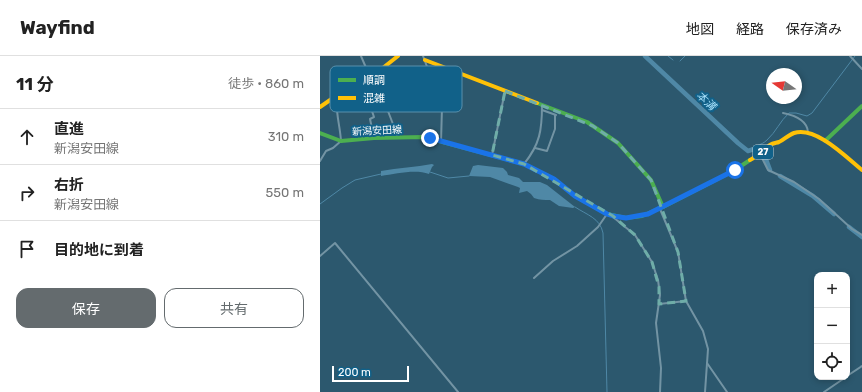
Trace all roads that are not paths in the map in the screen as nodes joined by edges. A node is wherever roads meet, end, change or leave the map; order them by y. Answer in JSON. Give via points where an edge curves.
{"nodes":[{"id":1,"x":361,"y":56,"type":"edge"},
{"id":2,"x":398,"y":56,"type":"edge"},
{"id":3,"x":424,"y":58,"type":"edge"},
{"id":4,"x":852,"y":58,"type":"edge"},
{"id":5,"x":366,"y":66,"type":"edge"},
{"id":6,"x":385,"y":66,"type":"edge"},
{"id":7,"x":442,"y":66,"type":"edge"},
{"id":8,"x":862,"y":69,"type":"edge"},
{"id":9,"x":462,"y":75,"type":"edge"},
{"id":10,"x":505,"y":91,"type":"junction"},
{"id":11,"x":330,"y":101,"type":"edge"},
{"id":12,"x":862,"y":106,"type":"edge"},
{"id":13,"x":320,"y":107,"type":"edge"},
{"id":14,"x":542,"y":108,"type":"junction"},
{"id":15,"x":337,"y":112,"type":"edge"},
{"id":16,"x":372,"y":112,"type":"edge"},
{"id":17,"x":387,"y":112,"type":"edge"},
{"id":18,"x":442,"y":112,"type":"edge"},
{"id":19,"x":783,"y":113,"type":"dead end"},
{"id":20,"x":808,"y":132,"type":"junction"},
{"id":21,"x":320,"y":133,"type":"edge"},
{"id":22,"x":398,"y":137,"type":"junction"},
{"id":23,"x":374,"y":138,"type":"junction"},
{"id":24,"x":341,"y":141,"type":"junction"},
{"id":25,"x":825,"y":141,"type":"junction"},
{"id":26,"x":441,"y":142,"type":"junction"},
{"id":27,"x":535,"y":148,"type":"junction"},
{"id":28,"x":760,"y":154,"type":"junction"},
{"id":29,"x":492,"y":155,"type":"junction"},
{"id":30,"x":320,"y":161,"type":"edge"},
{"id":31,"x":524,"y":164,"type":"junction"},
{"id":32,"x":862,"y":170,"type":"edge"},
{"id":33,"x":662,"y":208,"type":"junction"},
{"id":34,"x":607,"y":214,"type":"junction"},
{"id":35,"x":613,"y":216,"type":"junction"},
{"id":36,"x":862,"y":235,"type":"edge"},
{"id":37,"x":320,"y":256,"type":"edge"},
{"id":38,"x":534,"y":278,"type":"dead end"},
{"id":39,"x":686,"y":301,"type":"junction"},
{"id":40,"x":659,"y":304,"type":"junction"},
{"id":41,"x":707,"y":362,"type":"junction"},
{"id":42,"x":862,"y":366,"type":"edge"},
{"id":43,"x":850,"y":374,"type":"edge"},
{"id":44,"x":842,"y":380,"type":"edge"},
{"id":45,"x":458,"y":392,"type":"edge"},
{"id":46,"x":660,"y":392,"type":"edge"},
{"id":47,"x":705,"y":392,"type":"edge"},
{"id":48,"x":727,"y":392,"type":"edge"},
{"id":49,"x":824,"y":392,"type":"edge"}],
"edges":[{"from":1,"to":5,"type":"street"},
{"from":2,"to":6,"type":"main road"},
{"from":3,"to":7,"type":"main road"},
{"from":4,"to":8,"type":"street"},
{"from":9,"to":10,"type":"main road"},
{"from":10,"to":14,"type":"main road"},
{"from":10,"to":29,"type":"street"},
{"from":11,"to":13,"type":"main road"},
{"from":12,"to":25,"type":"main road"},
{"from":14,"to":27,"type":"street","via":[[542,127]]},
{"from":14,"to":27,"type":"street","via":[[556,116],[555,129],[547,151]]},
{"from":14,"to":33,"type":"main road","via":[[587,122],[618,143],[651,180]]},
{"from":15,"to":24,"type":"street"},
{"from":16,"to":23,"type":"street","via":[[374,117],[370,119]]},
{"from":17,"to":22,"type":"street"},
{"from":18,"to":26,"type":"street"},
{"from":19,"to":20,"type":"street","via":[[793,115],[804,122]]},
{"from":20,"to":25,"type":"main road"},
{"from":20,"to":28,"type":"main road","name":"新潟安田線","number":"27","via":[[788,135],[771,144]]},
{"from":21,"to":24,"type":"main road","name":"新潟安田線","number":"27"},
{"from":22,"to":23,"type":"main road","name":"新潟安田線","number":"27"},
{"from":22,"to":26,"type":"main road","name":"新潟安田線","number":"27","via":[[424,137]]},
{"from":23,"to":24,"type":"main road","name":"新潟安田線","number":"27"},
{"from":24,"to":30,"type":"street","via":[[326,151]]},
{"from":25,"to":32,"type":"main road"},
{"from":26,"to":29,"type":"main road","name":"新潟安田線","number":"27"},
{"from":27,"to":31,"type":"street"},
{"from":28,"to":33,"type":"main road","name":"新潟安田線","number":"27"},
{"from":28,"to":36,"type":"street","via":[[768,170],[819,198]]},
{"from":29,"to":31,"type":"main road","name":"新潟安田線","number":"27"},
{"from":31,"to":34,"type":"main road","name":"新潟安田線","number":"27","via":[[554,179],[575,196]]},
{"from":33,"to":35,"type":"main road","name":"新潟安田線","number":"27","via":[[642,216]]},
{"from":33,"to":39,"type":"street","via":[[678,252]]},
{"from":34,"to":35,"type":"main road","name":"新潟安田線","number":"27"},
{"from":34,"to":38,"type":"street","via":[[598,227],[577,246],[553,261]]},
{"from":35,"to":40,"type":"street","via":[[636,235],[652,262],[659,287]]},
{"from":37,"to":45,"type":"street","via":[[335,243]]},
{"from":39,"to":40,"type":"street"},
{"from":39,"to":41,"type":"street","via":[[707,342]]},
{"from":40,"to":46,"type":"street","via":[[656,323],[661,368]]},
{"from":41,"to":47,"type":"street"},
{"from":41,"to":48,"type":"street"},
{"from":42,"to":43,"type":"street"},
{"from":44,"to":49,"type":"street"}]}
